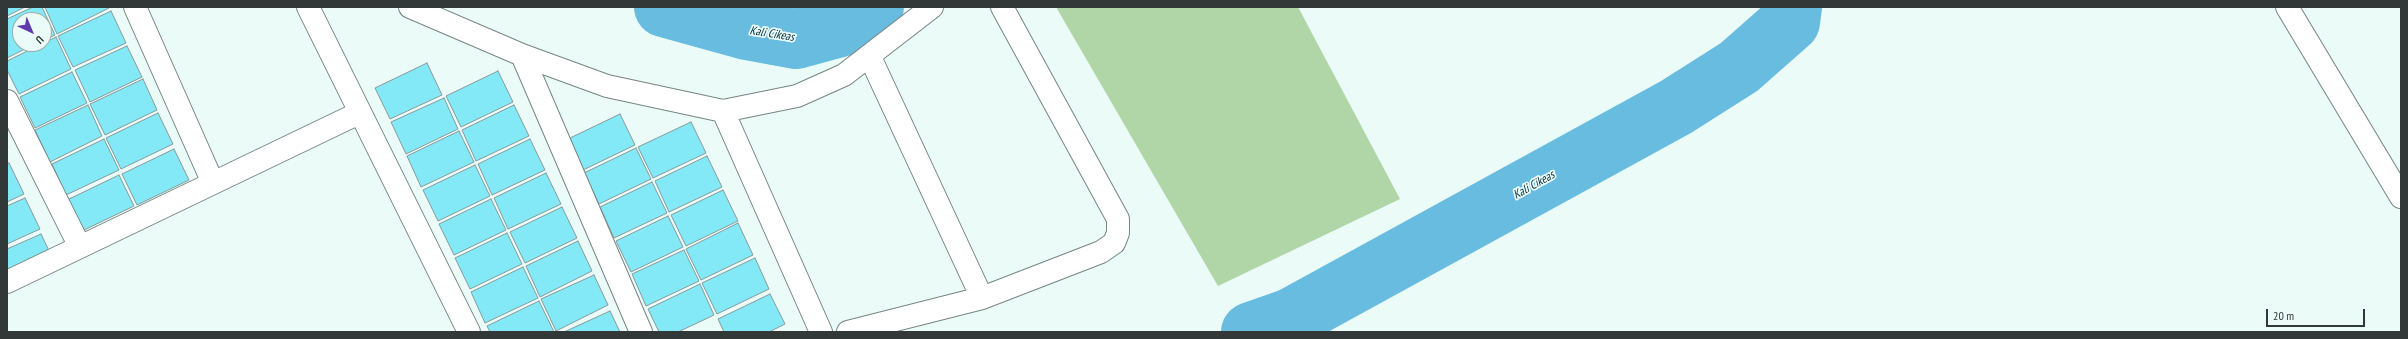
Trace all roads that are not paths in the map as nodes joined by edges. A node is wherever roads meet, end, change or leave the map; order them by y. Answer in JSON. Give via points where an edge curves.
{"nodes":[{"id":1,"x":135,"y":7,"type":"edge"},
{"id":2,"x":308,"y":7,"type":"edge"},
{"id":3,"x":410,"y":7,"type":"edge"},
{"id":4,"x":932,"y":7,"type":"edge"},
{"id":5,"x":1002,"y":7,"type":"edge"},
{"id":6,"x":2287,"y":7,"type":"edge"},
{"id":7,"x":522,"y":55,"type":"junction"},
{"id":8,"x":870,"y":57,"type":"junction"},
{"id":9,"x":7,"y":101,"type":"edge"},
{"id":10,"x":723,"y":111,"type":"junction"},
{"id":11,"x":359,"y":113,"type":"junction"},
{"id":12,"x":214,"y":183,"type":"junction"},
{"id":13,"x":2401,"y":196,"type":"edge"},
{"id":14,"x":80,"y":248,"type":"junction"},
{"id":15,"x":7,"y":282,"type":"edge"},
{"id":16,"x":982,"y":298,"type":"junction"},
{"id":17,"x":469,"y":332,"type":"edge"},
{"id":18,"x":641,"y":332,"type":"edge"},
{"id":19,"x":821,"y":332,"type":"edge"},
{"id":20,"x":848,"y":332,"type":"edge"}],
"edges":[{"from":1,"to":12,"type":"street"},
{"from":2,"to":11,"type":"street"},
{"from":3,"to":7,"type":"street"},
{"from":4,"to":8,"type":"street"},
{"from":5,"to":16,"type":"street","via":[[1118,219],[1118,233],[1114,243],[1100,252]]},
{"from":6,"to":13,"type":"street"},
{"from":7,"to":10,"type":"street","via":[[607,86]]},
{"from":7,"to":18,"type":"street"},
{"from":8,"to":10,"type":"street","via":[[844,75],[797,96]]},
{"from":8,"to":16,"type":"street"},
{"from":9,"to":14,"type":"street"},
{"from":10,"to":19,"type":"street"},
{"from":11,"to":12,"type":"street"},
{"from":11,"to":17,"type":"street"},
{"from":12,"to":14,"type":"street"},
{"from":14,"to":15,"type":"street"},
{"from":16,"to":20,"type":"street"}]}
